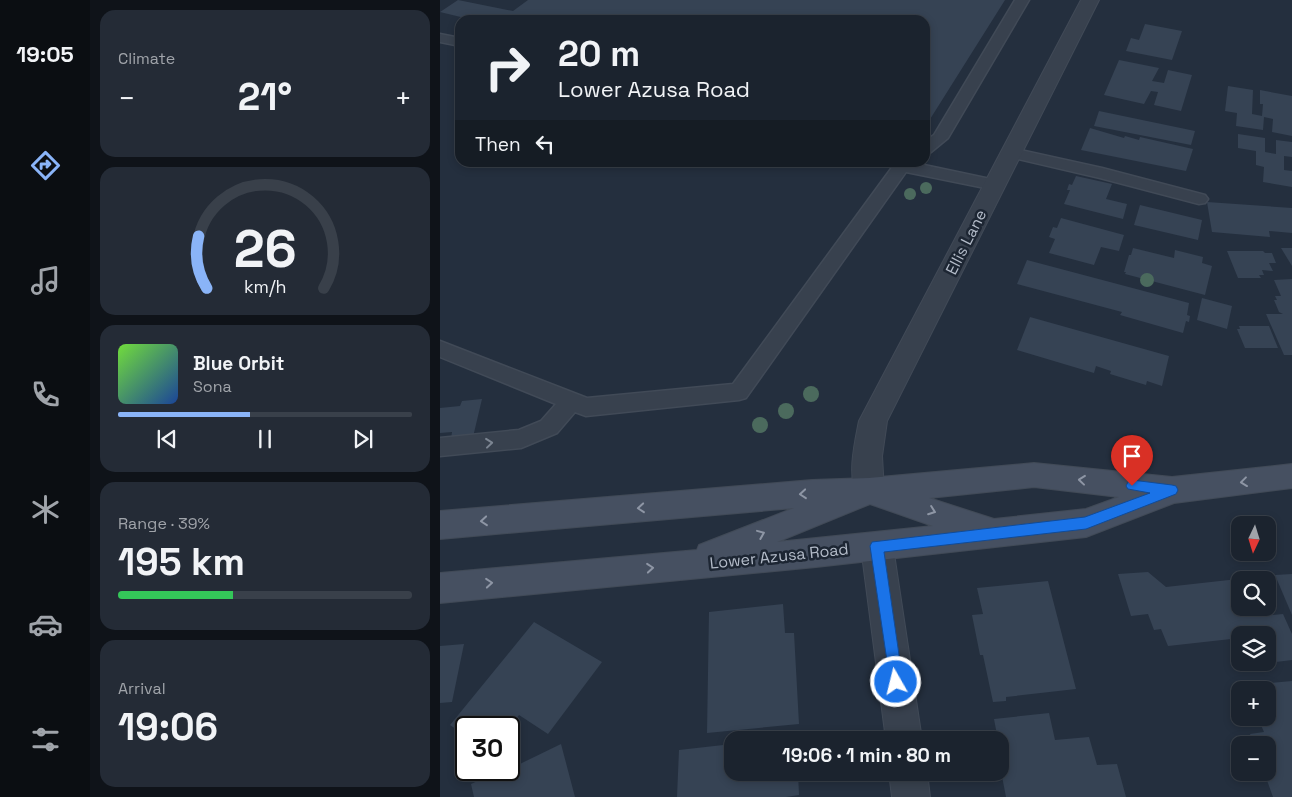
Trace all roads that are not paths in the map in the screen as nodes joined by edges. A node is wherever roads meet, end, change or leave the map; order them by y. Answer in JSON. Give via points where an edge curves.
{"nodes":[{"id":1,"x":1022,"y":0,"type":"edge"},
{"id":2,"x":1090,"y":0,"type":"edge"},
{"id":3,"x":440,"y":38,"type":"edge"},
{"id":4,"x":455,"y":41,"type":"edge"},
{"id":5,"x":930,"y":145,"type":"edge"},
{"id":6,"x":1011,"y":153,"type":"junction"},
{"id":7,"x":896,"y":167,"type":"edge"},
{"id":8,"x":912,"y":167,"type":"edge"},
{"id":9,"x":995,"y":185,"type":"junction"},
{"id":10,"x":1199,"y":199,"type":"dead end"},
{"id":11,"x":440,"y":349,"type":"edge"},
{"id":12,"x":572,"y":402,"type":"junction"},
{"id":13,"x":440,"y":447,"type":"edge"},
{"id":14,"x":1292,"y":476,"type":"edge"},
{"id":15,"x":1172,"y":490,"type":"junction"},
{"id":16,"x":869,"y":491,"type":"junction"},
{"id":17,"x":440,"y":525,"type":"edge"},
{"id":18,"x":993,"y":533,"type":"junction"},
{"id":19,"x":877,"y":546,"type":"junction"},
{"id":20,"x":683,"y":566,"type":"junction"},
{"id":21,"x":440,"y":588,"type":"edge"},
{"id":22,"x":903,"y":731,"type":"edge"},
{"id":23,"x":909,"y":781,"type":"edge"},
{"id":24,"x":911,"y":797,"type":"edge"}],
"edges":[{"from":1,"to":5,"type":"lane","via":[[940,138]]},
{"from":2,"to":6,"type":"street","name":"Ellis Lane"},
{"from":3,"to":4,"type":"lane"},
{"from":6,"to":9,"type":"street","name":"Ellis Lane"},
{"from":6,"to":10,"type":"lane"},
{"from":7,"to":12,"type":"lane","via":[[739,392],[586,407]]},
{"from":8,"to":9,"type":"lane"},
{"from":9,"to":16,"type":"street","name":"Ellis Lane","via":[[873,421],[867,456]]},
{"from":11,"to":12,"type":"lane"},
{"from":13,"to":12,"type":"lane","one_way":true,"via":[[521,439],[549,427]]},
{"from":14,"to":15,"type":"main road","name":"Lower Azusa Road","one_way":true},
{"from":15,"to":16,"type":"main road","name":"Lower Azusa Road","one_way":true,"via":[[1034,475]]},
{"from":15,"to":18,"type":"main road","name":"Lower Azusa Road","via":[[1086,523]]},
{"from":16,"to":17,"type":"main road","name":"Lower Azusa Road","one_way":true},
{"from":16,"to":18,"type":"main road","one_way":true},
{"from":20,"to":16,"type":"main road","one_way":true},
{"from":18,"to":19,"type":"main road","name":"Lower Azusa Road"},
{"from":19,"to":20,"type":"main road","name":"Lower Azusa Road"},
{"from":19,"to":22,"type":"street"},
{"from":21,"to":20,"type":"main road","name":"Lower Azusa Road","one_way":true},
{"from":23,"to":24,"type":"street"}]}
